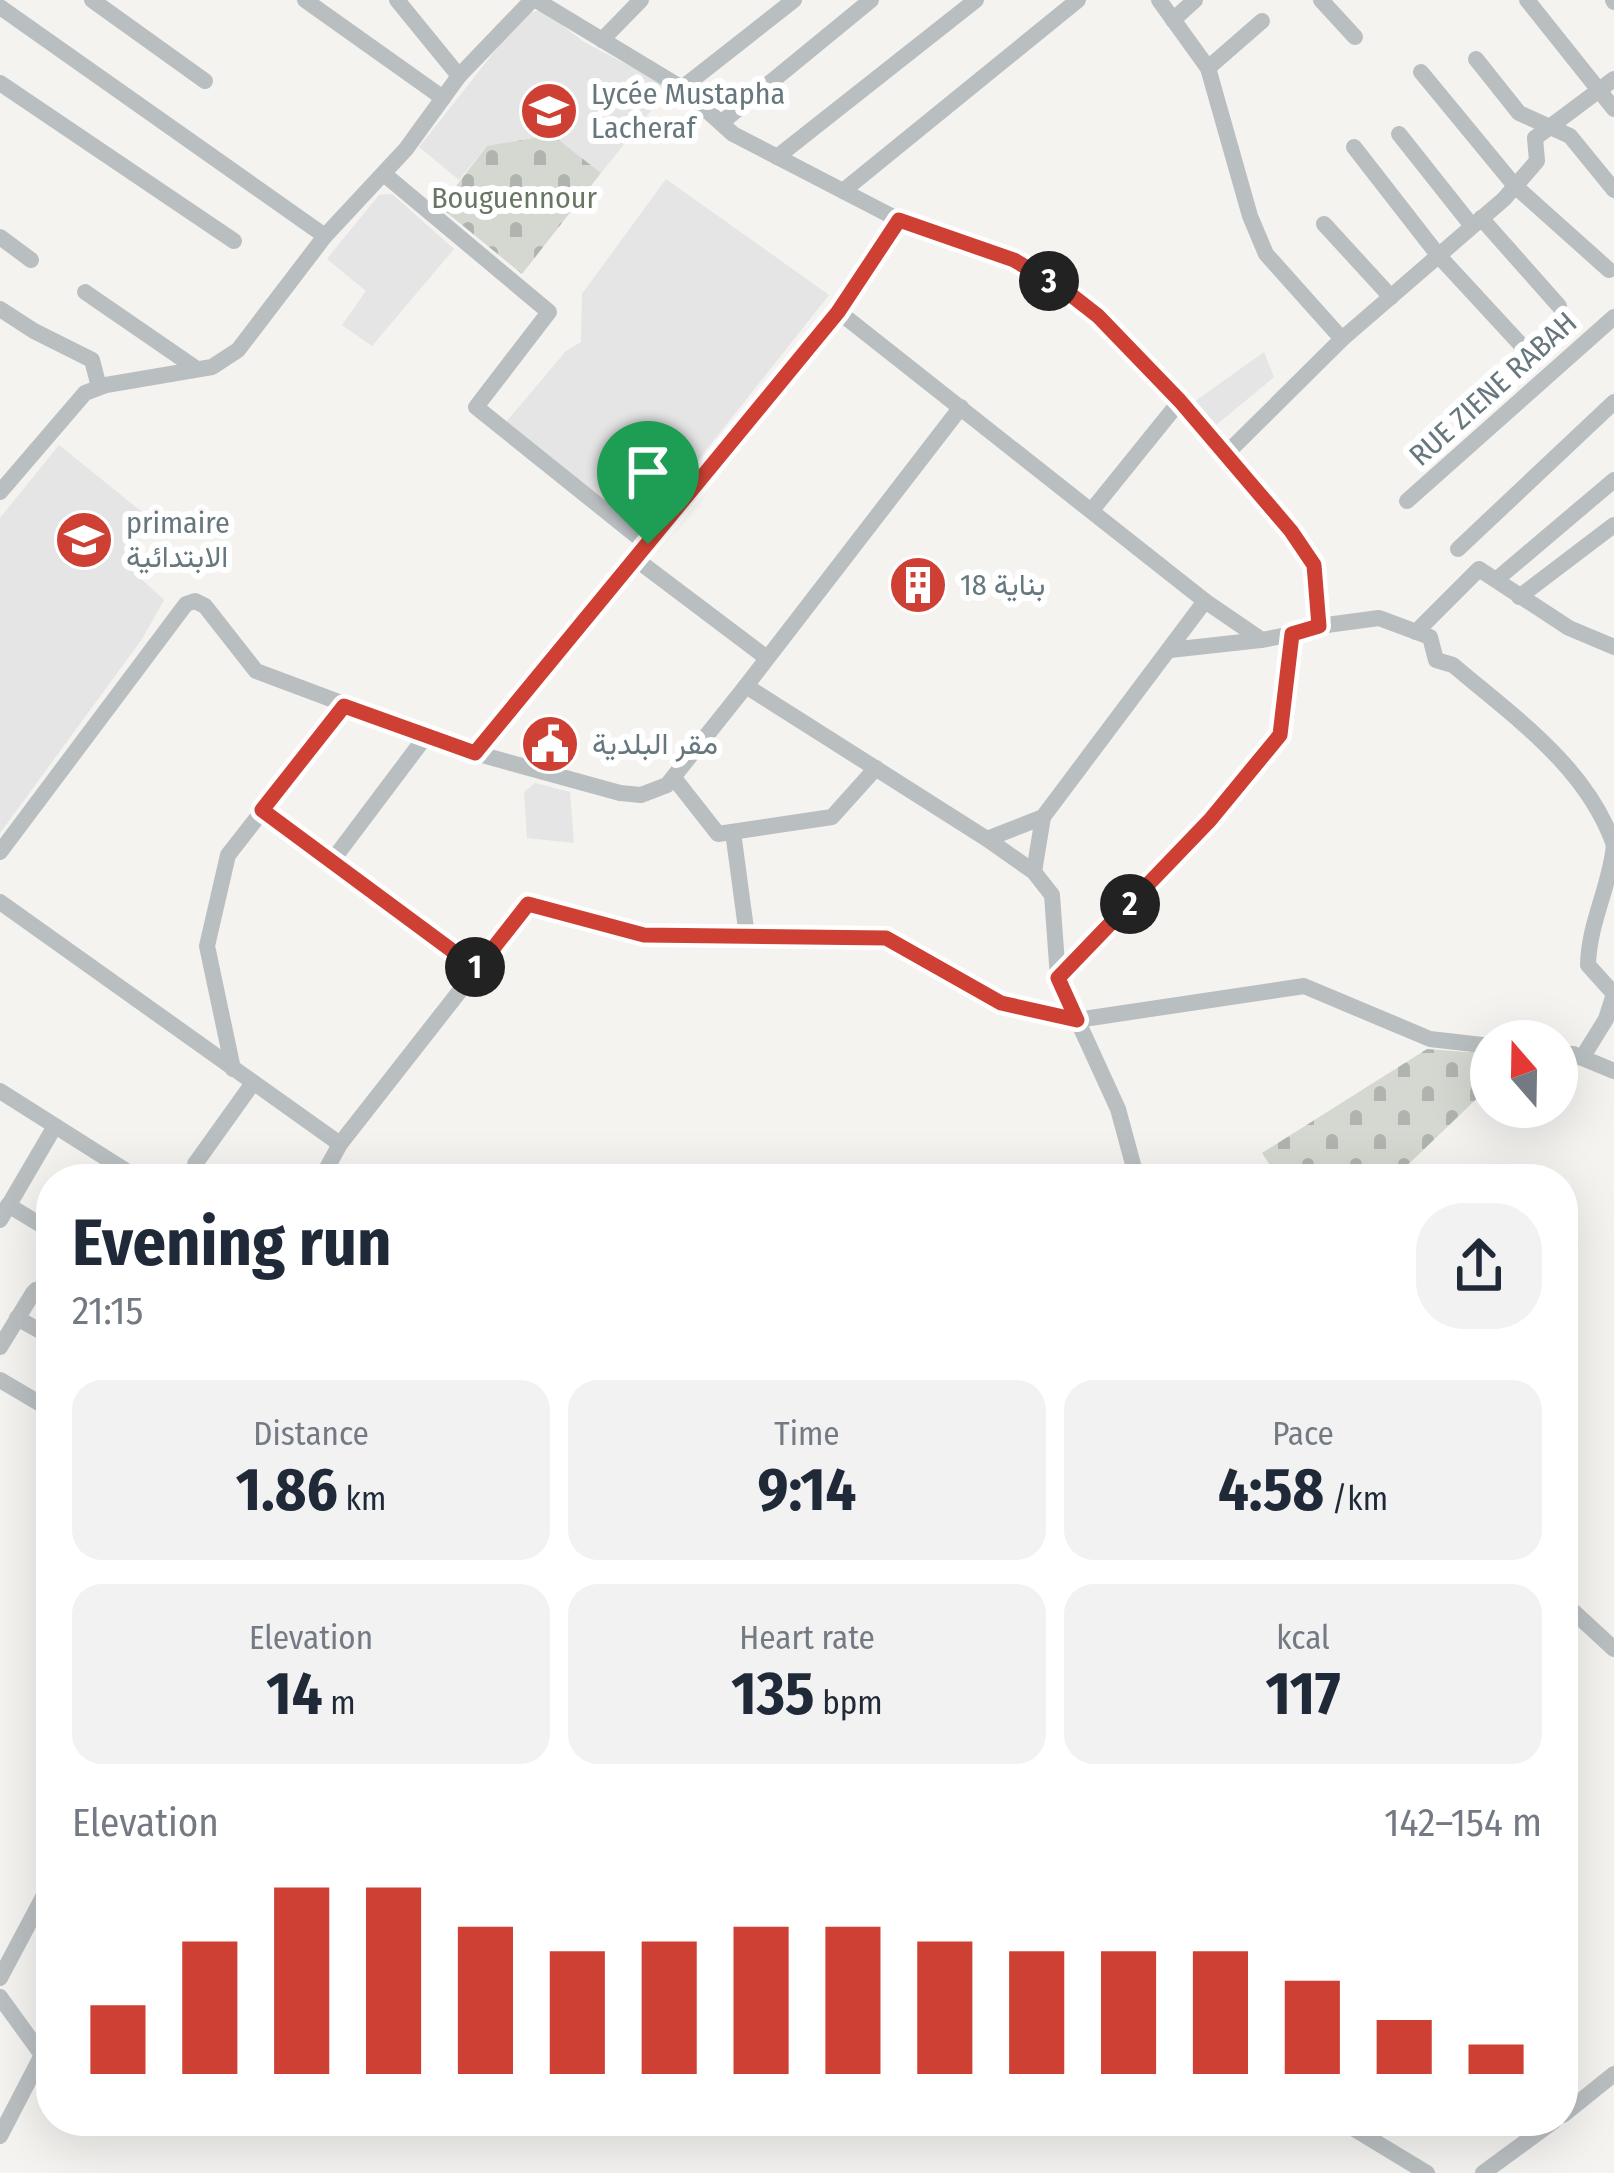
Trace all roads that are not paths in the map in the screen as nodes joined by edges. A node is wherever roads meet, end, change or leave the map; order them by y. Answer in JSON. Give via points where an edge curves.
{"nodes":[{"id":1,"x":92,"y":0,"type":"edge"},
{"id":2,"x":305,"y":0,"type":"edge"},
{"id":3,"x":397,"y":0,"type":"edge"},
{"id":4,"x":534,"y":0,"type":"edge"},
{"id":5,"x":641,"y":0,"type":"edge"},
{"id":6,"x":794,"y":0,"type":"edge"},
{"id":7,"x":871,"y":0,"type":"edge"},
{"id":8,"x":976,"y":0,"type":"edge"},
{"id":9,"x":1078,"y":0,"type":"edge"},
{"id":10,"x":1159,"y":0,"type":"edge"},
{"id":11,"x":1195,"y":0,"type":"edge"},
{"id":12,"x":1321,"y":0,"type":"edge"},
{"id":13,"x":1527,"y":0,"type":"edge"},
{"id":14,"x":0,"y":7,"type":"edge"},
{"id":15,"x":1173,"y":20,"type":"junction"},
{"id":16,"x":1262,"y":21,"type":"dead end"},
{"id":17,"x":1355,"y":37,"type":"dead end"},
{"id":18,"x":602,"y":40,"type":"junction"},
{"id":19,"x":1476,"y":59,"type":"dead end"},
{"id":20,"x":1208,"y":68,"type":"junction"},
{"id":21,"x":1421,"y":72,"type":"dead end"},
{"id":22,"x":459,"y":76,"type":"junction"},
{"id":23,"x":205,"y":81,"type":"dead end"},
{"id":24,"x":0,"y":83,"type":"edge"},
{"id":25,"x":1606,"y":84,"type":"edge"},
{"id":26,"x":682,"y":88,"type":"junction"},
{"id":27,"x":443,"y":98,"type":"junction"},
{"id":28,"x":1614,"y":109,"type":"edge"},
{"id":29,"x":722,"y":123,"type":"junction"},
{"id":30,"x":1549,"y":127,"type":"junction"},
{"id":31,"x":1399,"y":134,"type":"dead end"},
{"id":32,"x":1354,"y":147,"type":"dead end"},
{"id":33,"x":777,"y":157,"type":"junction"},
{"id":34,"x":385,"y":174,"type":"junction"},
{"id":35,"x":1515,"y":185,"type":"junction"},
{"id":36,"x":1614,"y":190,"type":"edge"},
{"id":37,"x":843,"y":191,"type":"junction"},
{"id":38,"x":899,"y":220,"type":"junction"},
{"id":39,"x":1477,"y":222,"type":"junction"},
{"id":40,"x":1324,"y":224,"type":"dead end"},
{"id":41,"x":326,"y":236,"type":"junction"},
{"id":42,"x":0,"y":237,"type":"edge"},
{"id":43,"x":234,"y":241,"type":"dead end"},
{"id":44,"x":1438,"y":255,"type":"junction"},
{"id":45,"x":31,"y":260,"type":"dead end"},
{"id":46,"x":1609,"y":270,"type":"dead end"},
{"id":47,"x":85,"y":292,"type":"dead end"},
{"id":48,"x":1391,"y":297,"type":"junction"},
{"id":49,"x":1559,"y":306,"type":"dead end"},
{"id":50,"x":0,"y":309,"type":"edge"},
{"id":51,"x":838,"y":312,"type":"junction"},
{"id":52,"x":1614,"y":317,"type":"edge"},
{"id":53,"x":1342,"y":339,"type":"junction"},
{"id":54,"x":1523,"y":347,"type":"dead end"},
{"id":55,"x":197,"y":369,"type":"junction"},
{"id":56,"x":99,"y":387,"type":"junction"},
{"id":57,"x":1180,"y":401,"type":"junction"},
{"id":58,"x":1614,"y":402,"type":"edge"},
{"id":59,"x":961,"y":407,"type":"junction"},
{"id":60,"x":1226,"y":454,"type":"junction"},
{"id":61,"x":1614,"y":480,"type":"edge"},
{"id":62,"x":0,"y":491,"type":"edge"},
{"id":63,"x":1407,"y":501,"type":"dead end"},
{"id":64,"x":1092,"y":510,"type":"junction"},
{"id":65,"x":1614,"y":525,"type":"edge"},
{"id":66,"x":642,"y":552,"type":"junction"},
{"id":67,"x":1478,"y":569,"type":"junction"},
{"id":68,"x":1497,"y":579,"type":"junction"},
{"id":69,"x":1519,"y":597,"type":"junction"},
{"id":70,"x":1205,"y":601,"type":"junction"},
{"id":71,"x":1319,"y":626,"type":"junction"},
{"id":72,"x":1416,"y":632,"type":"junction"},
{"id":73,"x":1292,"y":634,"type":"junction"},
{"id":74,"x":1262,"y":640,"type":"junction"},
{"id":75,"x":1614,"y":646,"type":"edge"},
{"id":76,"x":1170,"y":650,"type":"junction"},
{"id":77,"x":767,"y":658,"type":"junction"},
{"id":78,"x":746,"y":686,"type":"junction"},
{"id":79,"x":344,"y":706,"type":"junction"},
{"id":80,"x":426,"y":736,"type":"junction"},
{"id":81,"x":475,"y":753,"type":"junction"},
{"id":82,"x":876,"y":768,"type":"junction"},
{"id":83,"x":674,"y":778,"type":"junction"},
{"id":84,"x":262,"y":810,"type":"junction"},
{"id":85,"x":1043,"y":817,"type":"junction"},
{"id":86,"x":733,"y":832,"type":"junction"},
{"id":87,"x":987,"y":839,"type":"junction"},
{"id":88,"x":1614,"y":845,"type":"edge"},
{"id":89,"x":0,"y":852,"type":"edge"},
{"id":90,"x":332,"y":861,"type":"junction"},
{"id":91,"x":1034,"y":872,"type":"junction"},
{"id":92,"x":3,"y":912,"type":"edge"},
{"id":93,"x":748,"y":936,"type":"junction"},
{"id":94,"x":477,"y":969,"type":"junction"},
{"id":95,"x":1058,"y":978,"type":"junction"},
{"id":96,"x":1077,"y":1020,"type":"junction"},
{"id":97,"x":1470,"y":1044,"type":"edge"},
{"id":98,"x":1578,"y":1057,"type":"edge"},
{"id":99,"x":1582,"y":1058,"type":"junction"},
{"id":100,"x":233,"y":1069,"type":"junction"},
{"id":101,"x":1614,"y":1071,"type":"edge"},
{"id":102,"x":253,"y":1083,"type":"junction"},
{"id":103,"x":0,"y":1091,"type":"edge"},
{"id":104,"x":56,"y":1126,"type":"junction"},
{"id":105,"x":340,"y":1144,"type":"junction"},
{"id":106,"x":116,"y":1164,"type":"edge"},
{"id":107,"x":196,"y":1164,"type":"edge"},
{"id":108,"x":329,"y":1164,"type":"edge"},
{"id":109,"x":1133,"y":1164,"type":"edge"},
{"id":110,"x":0,"y":1180,"type":"edge"},
{"id":111,"x":8,"y":1206,"type":"edge"},
{"id":112,"x":36,"y":1222,"type":"edge"},
{"id":113,"x":36,"y":1290,"type":"edge"},
{"id":114,"x":17,"y":1318,"type":"junction"},
{"id":115,"x":36,"y":1329,"type":"edge"},
{"id":116,"x":0,"y":1348,"type":"edge"},
{"id":117,"x":0,"y":1380,"type":"edge"},
{"id":118,"x":36,"y":1401,"type":"edge"},
{"id":119,"x":1578,"y":1616,"type":"edge"},
{"id":120,"x":1614,"y":1649,"type":"edge"},
{"id":121,"x":36,"y":1910,"type":"edge"},
{"id":122,"x":0,"y":1978,"type":"edge"},
{"id":123,"x":0,"y":1997,"type":"edge"},
{"id":124,"x":36,"y":2044,"type":"edge"},
{"id":125,"x":36,"y":2074,"type":"edge"},
{"id":126,"x":1614,"y":2074,"type":"edge"},
{"id":127,"x":1578,"y":2103,"type":"edge"},
{"id":128,"x":0,"y":2135,"type":"edge"},
{"id":129,"x":1366,"y":2136,"type":"edge"},
{"id":130,"x":1534,"y":2136,"type":"edge"},
{"id":131,"x":1427,"y":2173,"type":"edge"},
{"id":132,"x":1484,"y":2173,"type":"edge"}],
"edges":[{"from":1,"to":23,"type":"street"},
{"from":2,"to":27,"type":"street"},
{"from":3,"to":22,"type":"street"},
{"from":4,"to":18,"type":"street"},
{"from":4,"to":22,"type":"street"},
{"from":5,"to":18,"type":"street"},
{"from":6,"to":26,"type":"street"},
{"from":7,"to":29,"type":"street"},
{"from":8,"to":33,"type":"street"},
{"from":9,"to":37,"type":"street"},
{"from":10,"to":15,"type":"street"},
{"from":11,"to":15,"type":"street"},
{"from":12,"to":17,"type":"street"},
{"from":13,"to":25,"type":"street"},
{"from":14,"to":41,"type":"street"},
{"from":15,"to":20,"type":"street"},
{"from":16,"to":20,"type":"street"},
{"from":18,"to":26,"type":"street"},
{"from":19,"to":30,"type":"street","via":[[1519,113]]},
{"from":20,"to":53,"type":"street","via":[[1266,254]]},
{"from":21,"to":35,"type":"street"},
{"from":22,"to":27,"type":"street"},
{"from":24,"to":43,"type":"street"},
{"from":25,"to":28,"type":"street"},
{"from":25,"to":30,"type":"street"},
{"from":26,"to":29,"type":"street"},
{"from":27,"to":34,"type":"street"},
{"from":29,"to":33,"type":"street"},
{"from":30,"to":35,"type":"street","via":[[1535,138],[1537,161]]},
{"from":30,"to":36,"type":"street","via":[[1570,136]]},
{"from":31,"to":39,"type":"street"},
{"from":32,"to":44,"type":"street"},
{"from":33,"to":37,"type":"street"},
{"from":34,"to":41,"type":"street"},
{"from":34,"to":66,"type":"street","via":[[548,312],[476,407]]},
{"from":35,"to":39,"type":"street"},
{"from":35,"to":46,"type":"street"},
{"from":37,"to":38,"type":"street"},
{"from":38,"to":51,"type":"street"},
{"from":38,"to":57,"type":"street","via":[[1014,260],[1066,291]]},
{"from":39,"to":44,"type":"street"},
{"from":39,"to":49,"type":"street"},
{"from":40,"to":48,"type":"street"},
{"from":41,"to":55,"type":"street","via":[[238,350]]},
{"from":42,"to":45,"type":"street"},
{"from":44,"to":48,"type":"street"},
{"from":44,"to":54,"type":"street"},
{"from":47,"to":55,"type":"street"},
{"from":48,"to":53,"type":"street"},
{"from":50,"to":56,"type":"street","via":[[92,360]]},
{"from":51,"to":59,"type":"street"},
{"from":51,"to":66,"type":"street"},
{"from":52,"to":63,"type":"street","name":"RUE ZIENE RABAH"},
{"from":53,"to":60,"type":"street"},
{"from":55,"to":56,"type":"street"},
{"from":56,"to":62,"type":"street","via":[[85,393]]},
{"from":57,"to":60,"type":"street"},
{"from":57,"to":64,"type":"street"},
{"from":58,"to":67,"type":"street","via":[[1462,545]]},
{"from":59,"to":64,"type":"street"},
{"from":59,"to":77,"type":"street"},
{"from":60,"to":71,"type":"street","via":[[1314,565]]},
{"from":61,"to":68,"type":"street"},
{"from":64,"to":70,"type":"street"},
{"from":65,"to":69,"type":"street"},
{"from":66,"to":77,"type":"street"},
{"from":66,"to":81,"type":"street"},
{"from":67,"to":68,"type":"street"},
{"from":67,"to":72,"type":"street"},
{"from":68,"to":69,"type":"street"},
{"from":69,"to":75,"type":"street"},
{"from":70,"to":74,"type":"street"},
{"from":70,"to":76,"type":"street"},
{"from":71,"to":72,"type":"street","via":[[1379,618]]},
{"from":71,"to":73,"type":"street"},
{"from":72,"to":88,"type":"street","via":[[1430,637],[1436,660],[1453,665],[1544,742],[1593,798]]},
{"from":73,"to":74,"type":"street"},
{"from":73,"to":95,"type":"street","via":[[1280,735]]},
{"from":74,"to":76,"type":"street"},
{"from":76,"to":85,"type":"street"},
{"from":77,"to":78,"type":"street"},
{"from":78,"to":82,"type":"street"},
{"from":78,"to":83,"type":"street"},
{"from":79,"to":80,"type":"street"},
{"from":79,"to":84,"type":"street"},
{"from":79,"to":89,"type":"street","via":[[256,671],[205,606],[186,604]]},
{"from":80,"to":81,"type":"street"},
{"from":80,"to":90,"type":"street"},
{"from":81,"to":83,"type":"street","via":[[620,793],[655,792]]},
{"from":82,"to":86,"type":"street","via":[[832,817]]},
{"from":82,"to":87,"type":"street"},
{"from":83,"to":86,"type":"street","via":[[714,833]]},
{"from":84,"to":90,"type":"street"},
{"from":84,"to":100,"type":"street","via":[[228,855],[207,946]]},
{"from":85,"to":87,"type":"street"},
{"from":85,"to":91,"type":"street"},
{"from":86,"to":93,"type":"street"},
{"from":87,"to":91,"type":"street"},
{"from":88,"to":99,"type":"street","via":[[1612,874],[1588,935],[1588,964],[1614,994]]},
{"from":90,"to":94,"type":"street"},
{"from":91,"to":95,"type":"street","via":[[1052,896]]},
{"from":92,"to":100,"type":"street"},
{"from":93,"to":94,"type":"street","via":[[644,935],[528,904]]},
{"from":93,"to":96,"type":"street","via":[[886,938],[1001,1003]]},
{"from":94,"to":105,"type":"street"},
{"from":95,"to":96,"type":"street"},
{"from":96,"to":97,"type":"street","via":[[1304,986],[1430,1040]]},
{"from":96,"to":109,"type":"street"},
{"from":98,"to":99,"type":"street"},
{"from":99,"to":101,"type":"street"},
{"from":100,"to":102,"type":"street"},
{"from":102,"to":105,"type":"street"},
{"from":102,"to":107,"type":"street"},
{"from":103,"to":104,"type":"street"},
{"from":104,"to":106,"type":"street"},
{"from":104,"to":111,"type":"street"},
{"from":105,"to":108,"type":"street"},
{"from":110,"to":111,"type":"street"},
{"from":111,"to":112,"type":"street"},
{"from":113,"to":114,"type":"street"},
{"from":114,"to":115,"type":"street"},
{"from":114,"to":116,"type":"street"},
{"from":117,"to":118,"type":"street"},
{"from":119,"to":120,"type":"street"},
{"from":121,"to":122,"type":"street"},
{"from":123,"to":124,"type":"street"},
{"from":125,"to":128,"type":"street"},
{"from":126,"to":127,"type":"street"},
{"from":129,"to":131,"type":"street"},
{"from":130,"to":132,"type":"street"}]}
